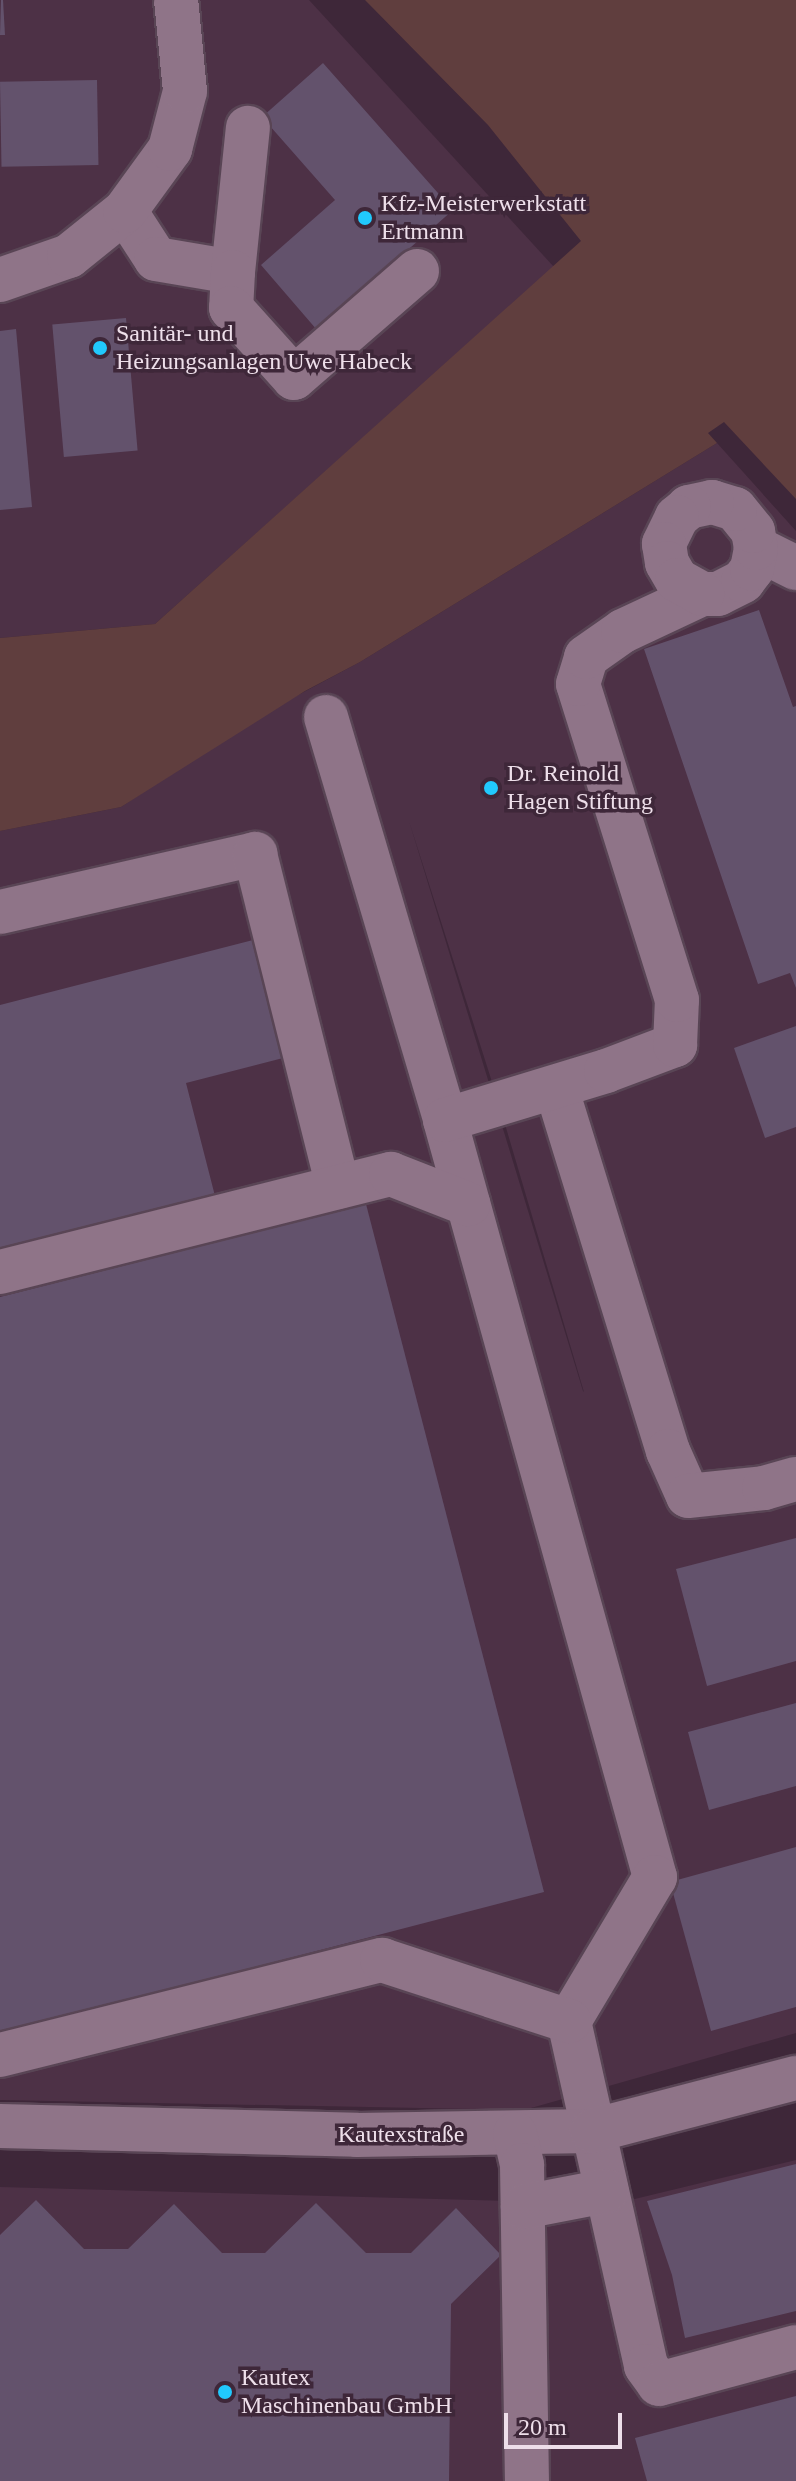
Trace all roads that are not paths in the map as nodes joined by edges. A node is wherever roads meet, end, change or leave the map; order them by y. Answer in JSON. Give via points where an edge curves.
{"nodes":[{"id":1,"x":176,"y":0,"type":"edge"},
{"id":2,"x":248,"y":128,"type":"dead end"},
{"id":3,"x":125,"y":211,"type":"junction"},
{"id":4,"x":417,"y":271,"type":"dead end"},
{"id":5,"x":233,"y":272,"type":"junction"},
{"id":6,"x":0,"y":280,"type":"edge"},
{"id":7,"x":756,"y":548,"type":"junction"},
{"id":8,"x":796,"y":568,"type":"edge"},
{"id":9,"x":702,"y":594,"type":"junction"},
{"id":10,"x":326,"y":717,"type":"dead end"},
{"id":11,"x":0,"y":912,"type":"edge"},
{"id":12,"x":556,"y":1087,"type":"junction"},
{"id":13,"x":445,"y":1120,"type":"junction"},
{"id":14,"x":338,"y":1187,"type":"junction"},
{"id":15,"x":468,"y":1204,"type":"junction"},
{"id":16,"x":0,"y":1272,"type":"edge"},
{"id":17,"x":796,"y":1479,"type":"edge"},
{"id":18,"x":569,"y":2021,"type":"junction"},
{"id":19,"x":0,"y":2055,"type":"edge"},
{"id":20,"x":796,"y":2078,"type":"edge"},
{"id":21,"x":0,"y":2126,"type":"edge"},
{"id":22,"x":592,"y":2131,"type":"junction"},
{"id":23,"x":515,"y":2134,"type":"junction"},
{"id":24,"x":606,"y":2191,"type":"junction"},
{"id":25,"x":523,"y":2207,"type":"junction"},
{"id":26,"x":796,"y":2347,"type":"edge"},
{"id":27,"x":527,"y":2481,"type":"edge"}],
"edges":[{"from":1,"to":3,"type":"street","via":[[185,91],[170,149]]},
{"from":2,"to":5,"type":"street"},
{"from":3,"to":5,"type":"street","via":[[156,259]]},
{"from":3,"to":6,"type":"street","via":[[69,256]]},
{"from":4,"to":5,"type":"street","via":[[294,378],[231,308]]},
{"from":7,"to":8,"type":"street"},
{"from":7,"to":9,"type":"street","via":[[743,581],[718,594]]},
{"from":7,"to":9,"type":"street","via":[[753,531],[735,509],[712,502],[689,507],[677,517],[664,544],[667,563],[677,580]]},
{"from":9,"to":12,"type":"street","via":[[623,631],[586,657],[578,684],[677,1000],[675,1045]]},
{"from":10,"to":13,"type":"street"},
{"from":11,"to":14,"type":"street","via":[[255,854]]},
{"from":12,"to":13,"type":"street"},
{"from":12,"to":17,"type":"street","via":[[668,1451],[688,1496]]},
{"from":13,"to":15,"type":"street"},
{"from":14,"to":15,"type":"street","via":[[391,1174]]},
{"from":14,"to":16,"type":"street"},
{"from":15,"to":18,"type":"street","via":[[655,1877]]},
{"from":18,"to":19,"type":"street","via":[[382,1960]]},
{"from":18,"to":22,"type":"street"},
{"from":20,"to":22,"type":"street","name":"Kautexstraße"},
{"from":21,"to":23,"type":"street","name":"Kautexstraße"},
{"from":22,"to":23,"type":"street","name":"Kautexstraße"},
{"from":22,"to":24,"type":"street"},
{"from":23,"to":25,"type":"street"},
{"from":24,"to":25,"type":"street"},
{"from":24,"to":26,"type":"street","via":[[646,2366],[659,2384]]},
{"from":25,"to":27,"type":"street"}]}
